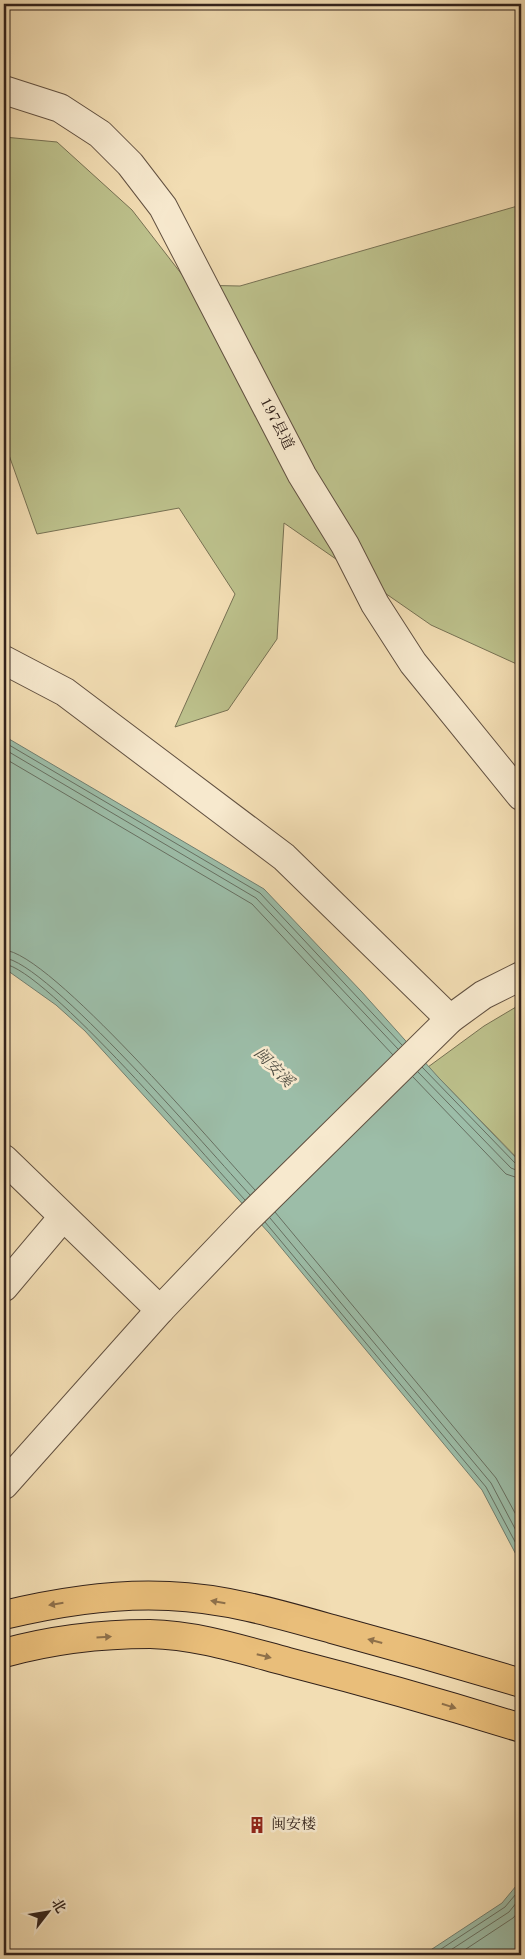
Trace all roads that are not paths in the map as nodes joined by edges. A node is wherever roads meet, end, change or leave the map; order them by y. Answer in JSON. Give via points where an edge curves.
{"nodes":[{"id":1,"x":4,"y":90,"type":"edge"},
{"id":2,"x":4,"y":660,"type":"edge"},
{"id":3,"x":521,"y":796,"type":"edge"},
{"id":4,"x":521,"y":976,"type":"edge"},
{"id":5,"x":450,"y":1019,"type":"junction"},
{"id":6,"x":4,"y":1159,"type":"edge"},
{"id":7,"x":64,"y":1217,"type":"junction"},
{"id":8,"x":4,"y":1285,"type":"edge"},
{"id":9,"x":160,"y":1310,"type":"junction"},
{"id":10,"x":4,"y":1485,"type":"edge"},
{"id":11,"x":4,"y":1615,"type":"edge"},
{"id":12,"x":4,"y":1653,"type":"edge"},
{"id":13,"x":521,"y":1683,"type":"edge"},
{"id":14,"x":521,"y":1728,"type":"edge"}],
"edges":[{"from":1,"to":3,"type":"street","name":"197县道","via":[[60,108],[100,134],[130,164],[163,206],[302,475],[345,545],[375,604],[413,662]]},
{"from":2,"to":5,"type":"street","via":[[65,692],[284,857]]},
{"from":4,"to":5,"type":"street","via":[[483,995]]},
{"from":5,"to":9,"type":"street","via":[[246,1220]]},
{"from":6,"to":7,"type":"street"},
{"from":7,"to":8,"type":"street"},
{"from":7,"to":9,"type":"street"},
{"from":9,"to":10,"type":"street"},
{"from":13,"to":11,"type":"highway","one_way":true,"via":[[214,1600],[129,1595]]},
{"from":12,"to":14,"type":"highway","one_way":true,"via":[[85,1638],[150,1634],[174,1636],[223,1645],[403,1691]]}]}
